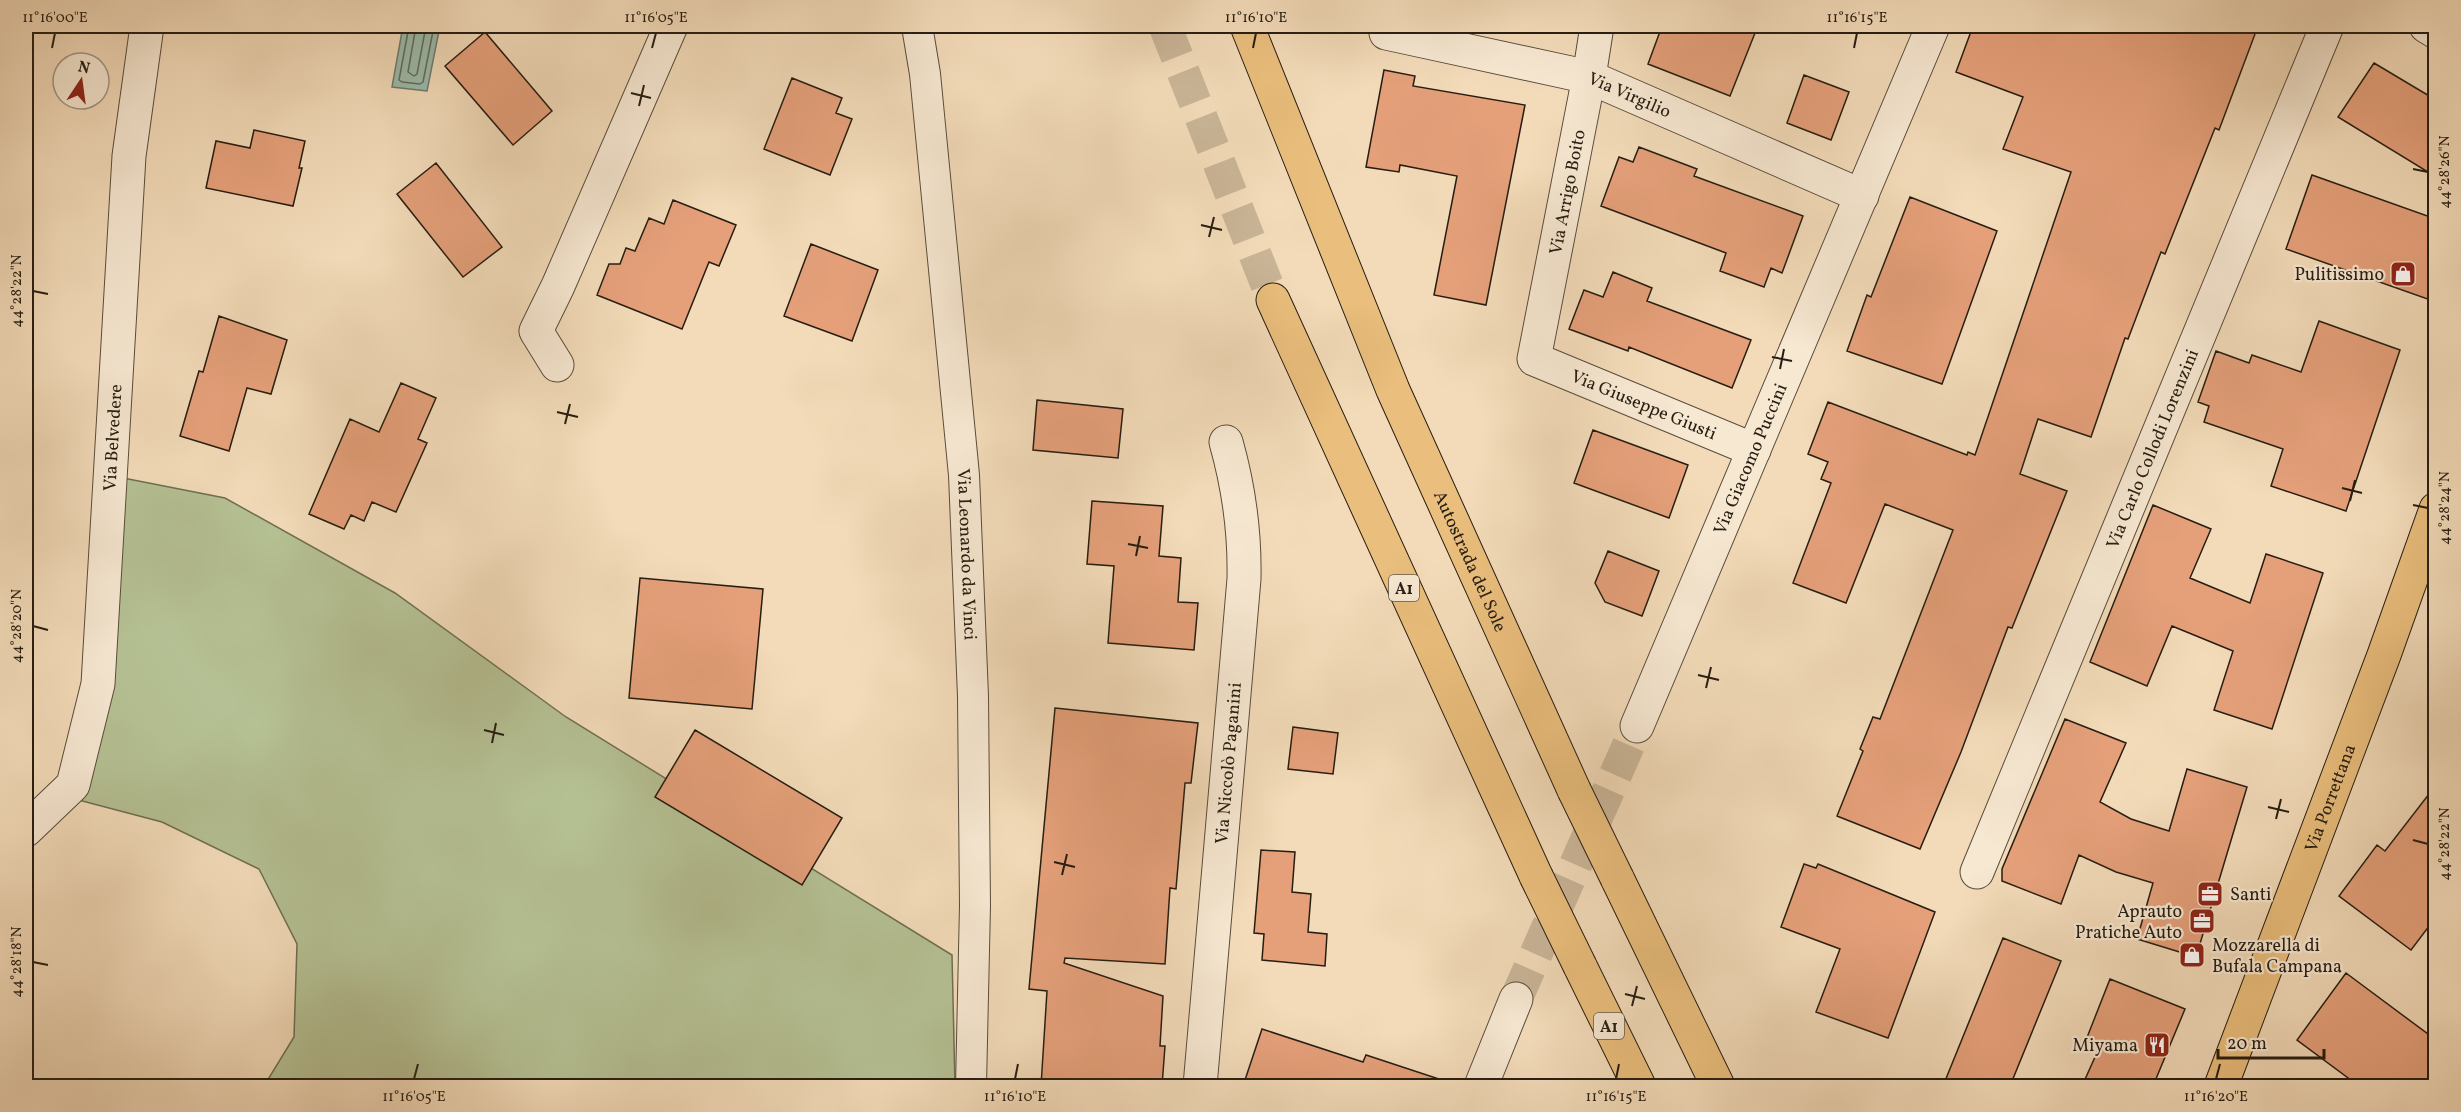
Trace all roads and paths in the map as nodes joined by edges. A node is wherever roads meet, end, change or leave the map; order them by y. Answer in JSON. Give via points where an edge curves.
{"nodes":[{"id":1,"x":147,"y":26,"type":"edge"},
{"id":2,"x":671,"y":26,"type":"edge"},
{"id":3,"x":917,"y":26,"type":"edge"},
{"id":4,"x":1247,"y":26,"type":"edge"},
{"id":5,"x":1597,"y":26,"type":"edge"},
{"id":6,"x":1933,"y":26,"type":"edge"},
{"id":7,"x":2327,"y":26,"type":"edge"},
{"id":8,"x":2426,"y":26,"type":"edge"},
{"id":9,"x":2436,"y":32,"type":"edge"},
{"id":10,"x":1386,"y":33,"type":"dead end"},
{"id":11,"x":1589,"y":77,"type":"junction"},
{"id":12,"x":1862,"y":196,"type":"junction"},
{"id":13,"x":1273,"y":300,"type":"tunnel mouth"},
{"id":14,"x":1534,"y":359,"type":"joint"},
{"id":15,"x":557,"y":365,"type":"dead end"},
{"id":16,"x":1226,"y":442,"type":"dead end"},
{"id":17,"x":1754,"y":450,"type":"junction"},
{"id":18,"x":2436,"y":509,"type":"edge"},
{"id":19,"x":1637,"y":726,"type":"tunnel mouth"},
{"id":20,"x":26,"y":830,"type":"edge"},
{"id":21,"x":1977,"y":872,"type":"dead end"},
{"id":22,"x":1516,"y":999,"type":"tunnel mouth"},
{"id":23,"x":971,"y":1086,"type":"edge"},
{"id":24,"x":1200,"y":1086,"type":"edge"},
{"id":25,"x":1481,"y":1086,"type":"edge"},
{"id":26,"x":1639,"y":1086,"type":"edge"},
{"id":27,"x":1718,"y":1086,"type":"edge"},
{"id":28,"x":2221,"y":1086,"type":"edge"}],
"edges":[{"from":1,"to":20,"type":"street","name":"Via Belvedere","via":[[129,156],[98,684],[73,785]]},
{"from":2,"to":15,"type":"street","via":[[536,331]]},
{"from":3,"to":23,"type":"street","name":"Via Leonardo da Vinci","via":[[964,475],[973,696],[975,905]]},
{"from":4,"to":27,"type":"main road","name":"Autostrada del Sole","bridge":true,"via":[[1393,390],[1574,790]]},
{"from":5,"to":11,"type":"street","name":"Via Arrigo Boito"},
{"from":6,"to":12,"type":"street","name":"Via Giacomo Puccini"},
{"from":7,"to":21,"type":"street","name":"Via Carlo Collodi Lorenzini"},
{"from":8,"to":9,"type":"street"},
{"from":10,"to":11,"type":"street","name":"Via Virgilio"},
{"from":11,"to":12,"type":"street","name":"Via Virgilio"},
{"from":11,"to":14,"type":"street","name":"Via Arrigo Boito"},
{"from":12,"to":17,"type":"street","name":"Via Giacomo Puccini"},
{"from":13,"to":26,"type":"main road","number":"A1","bridge":true,"via":[[1536,876]]},
{"from":14,"to":17,"type":"street","name":"Via Giuseppe Giusti"},
{"from":16,"to":24,"type":"street","name":"Via Niccolò Paganini","via":[[1242,510],[1244,579]]},
{"from":17,"to":19,"type":"street","name":"Via Giacomo Puccini"},
{"from":18,"to":28,"type":"main road","name":"Via Porrettana"},
{"from":22,"to":25,"type":"street"}]}
